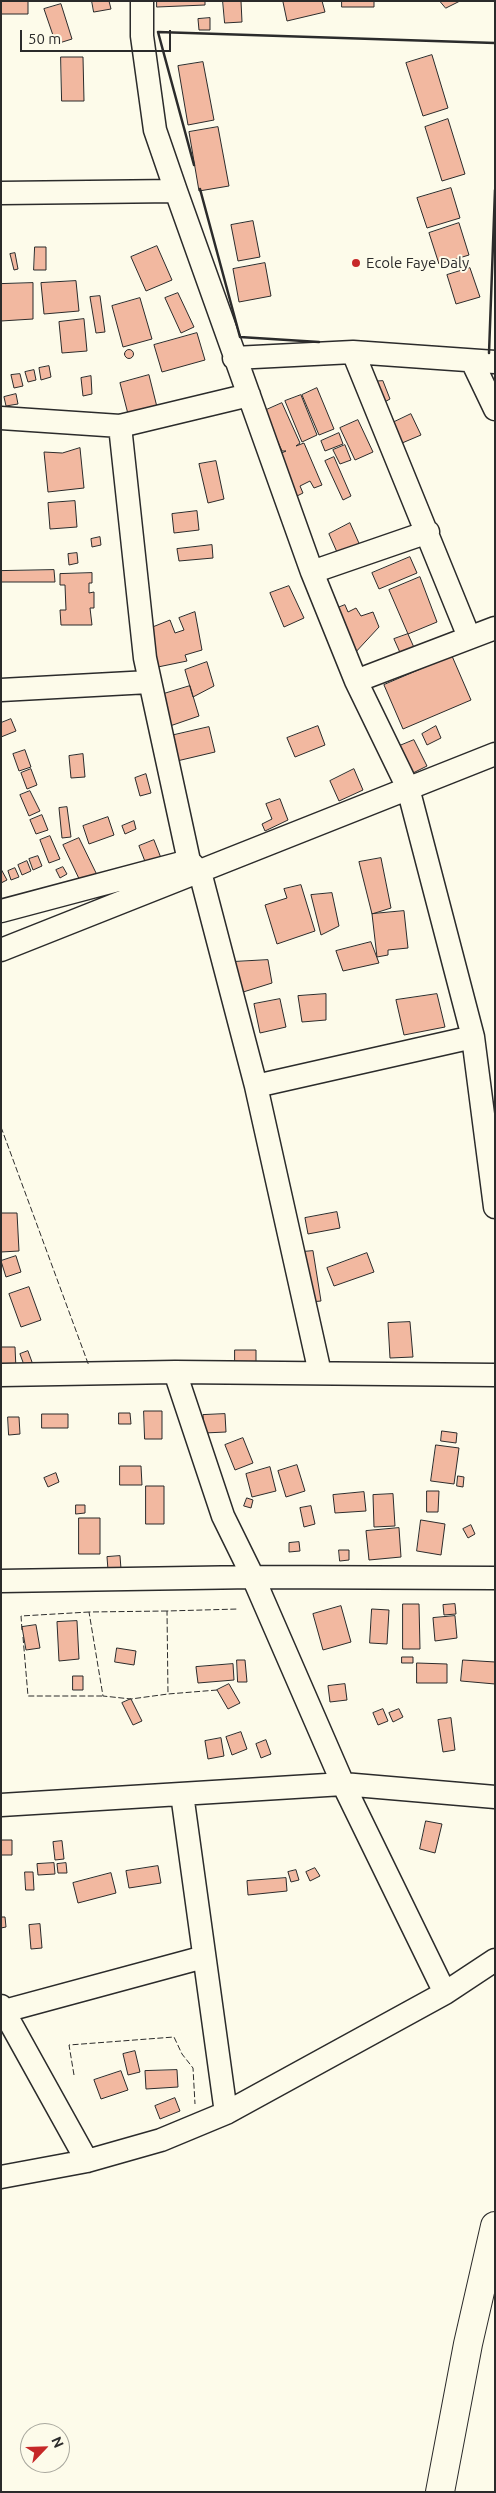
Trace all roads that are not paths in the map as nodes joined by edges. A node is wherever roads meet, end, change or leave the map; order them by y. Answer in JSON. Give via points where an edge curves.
{"nodes":[{"id":1,"x":142,"y":1,"type":"edge"},
{"id":2,"x":176,"y":191,"type":"junction"},
{"id":3,"x":1,"y":193,"type":"edge"},
{"id":4,"x":353,"y":352,"type":"junction"},
{"id":5,"x":234,"y":358,"type":"junction"},
{"id":6,"x":472,"y":361,"type":"junction"},
{"id":7,"x":495,"y":362,"type":"edge"},
{"id":8,"x":249,"y":395,"type":"junction"},
{"id":9,"x":495,"y":409,"type":"edge"},
{"id":10,"x":1,"y":418,"type":"edge"},
{"id":11,"x":120,"y":426,"type":"junction"},
{"id":12,"x":428,"y":532,"type":"junction"},
{"id":13,"x":312,"y":572,"type":"junction"},
{"id":14,"x":495,"y":628,"type":"edge"},
{"id":15,"x":469,"y":637,"type":"junction"},
{"id":16,"x":356,"y":681,"type":"junction"},
{"id":17,"x":149,"y":682,"type":"junction"},
{"id":18,"x":1,"y":690,"type":"edge"},
{"id":19,"x":495,"y":754,"type":"edge"},
{"id":20,"x":408,"y":788,"type":"junction"},
{"id":21,"x":194,"y":866,"type":"junction"},
{"id":22,"x":1,"y":911,"type":"edge"},
{"id":23,"x":1,"y":950,"type":"edge"},
{"id":24,"x":473,"y":1038,"type":"junction"},
{"id":25,"x":256,"y":1086,"type":"junction"},
{"id":26,"x":490,"y":1135,"type":"edge"},
{"id":27,"x":495,"y":1207,"type":"edge"},
{"id":28,"x":175,"y":1372,"type":"junction"},
{"id":29,"x":320,"y":1373,"type":"junction"},
{"id":30,"x":1,"y":1375,"type":"edge"},
{"id":31,"x":495,"y":1375,"type":"edge"},
{"id":32,"x":252,"y":1577,"type":"junction"},
{"id":33,"x":495,"y":1578,"type":"edge"},
{"id":34,"x":1,"y":1581,"type":"edge"},
{"id":35,"x":343,"y":1784,"type":"junction"},
{"id":36,"x":182,"y":1794,"type":"junction"},
{"id":37,"x":495,"y":1797,"type":"edge"},
{"id":38,"x":1,"y":1806,"type":"edge"},
{"id":39,"x":204,"y":1957,"type":"junction"},
{"id":40,"x":495,"y":1960,"type":"edge"},
{"id":41,"x":445,"y":1993,"type":"junction"},
{"id":42,"x":2,"y":2010,"type":"edge"},
{"id":43,"x":226,"y":2113,"type":"junction"},
{"id":44,"x":87,"y":2161,"type":"junction"},
{"id":45,"x":1,"y":2177,"type":"edge"},
{"id":46,"x":495,"y":2226,"type":"edge"},
{"id":47,"x":440,"y":2492,"type":"edge"}],
"edges":[{"from":1,"to":2,"type":"street","via":[[142,36],[155,130]]},
{"from":2,"to":3,"type":"street"},
{"from":2,"to":5,"type":"street"},
{"from":4,"to":5,"type":"street"},
{"from":4,"to":6,"type":"street"},
{"from":4,"to":12,"type":"street"},
{"from":5,"to":8,"type":"street"},
{"from":6,"to":7,"type":"street"},
{"from":6,"to":9,"type":"street"},
{"from":8,"to":11,"type":"street"},
{"from":8,"to":13,"type":"street"},
{"from":10,"to":11,"type":"street"},
{"from":11,"to":17,"type":"street"},
{"from":12,"to":13,"type":"street"},
{"from":12,"to":15,"type":"street"},
{"from":13,"to":16,"type":"street"},
{"from":14,"to":15,"type":"street"},
{"from":15,"to":16,"type":"street"},
{"from":16,"to":20,"type":"street"},
{"from":17,"to":18,"type":"street"},
{"from":17,"to":21,"type":"street"},
{"from":19,"to":20,"type":"street"},
{"from":20,"to":21,"type":"street"},
{"from":20,"to":24,"type":"street"},
{"from":21,"to":22,"type":"street"},
{"from":21,"to":23,"type":"street"},
{"from":21,"to":25,"type":"street"},
{"from":24,"to":25,"type":"street"},
{"from":24,"to":26,"type":"street"},
{"from":25,"to":29,"type":"street"},
{"from":26,"to":27,"type":"street"},
{"from":28,"to":29,"type":"street"},
{"from":28,"to":30,"type":"street"},
{"from":28,"to":32,"type":"street","via":[[223,1516]]},
{"from":29,"to":31,"type":"street"},
{"from":32,"to":33,"type":"street"},
{"from":32,"to":34,"type":"street"},
{"from":32,"to":35,"type":"street"},
{"from":35,"to":36,"type":"street"},
{"from":35,"to":37,"type":"street"},
{"from":35,"to":41,"type":"street"},
{"from":36,"to":38,"type":"street"},
{"from":36,"to":39,"type":"street"},
{"from":39,"to":42,"type":"street"},
{"from":39,"to":43,"type":"street"},
{"from":40,"to":41,"type":"street"},
{"from":41,"to":43,"type":"street"},
{"from":42,"to":44,"type":"street"},
{"from":43,"to":44,"type":"street","via":[[161,2140]]},
{"from":44,"to":45,"type":"street"},
{"from":46,"to":47,"type":"highway","via":[[468,2344]]}]}
